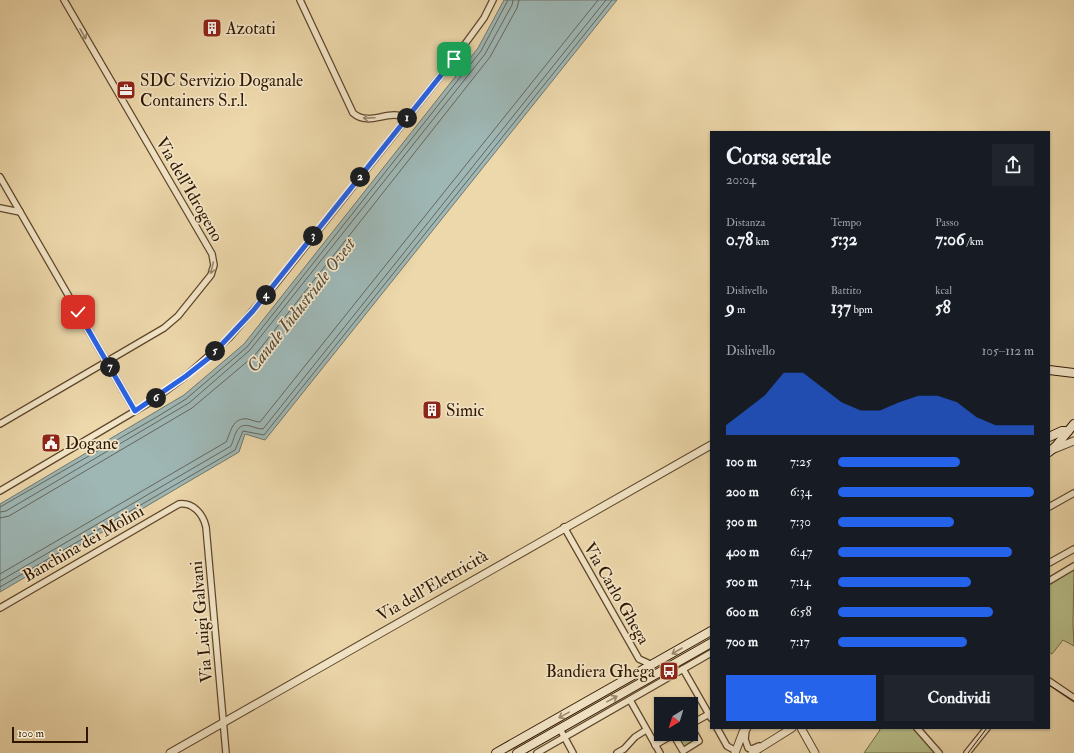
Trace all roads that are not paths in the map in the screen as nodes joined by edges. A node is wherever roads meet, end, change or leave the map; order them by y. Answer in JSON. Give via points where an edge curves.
{"nodes":[{"id":1,"x":64,"y":0,"type":"edge"},
{"id":2,"x":300,"y":0,"type":"edge"},
{"id":3,"x":494,"y":0,"type":"edge"},
{"id":4,"x":406,"y":119,"type":"junction"},
{"id":5,"x":0,"y":177,"type":"edge"},
{"id":6,"x":0,"y":208,"type":"edge"},
{"id":7,"x":20,"y":212,"type":"junction"},
{"id":8,"x":107,"y":362,"type":"junction"},
{"id":9,"x":1050,"y":370,"type":"edge"},
{"id":10,"x":1074,"y":372,"type":"edge"},
{"id":11,"x":135,"y":411,"type":"junction"},
{"id":12,"x":0,"y":424,"type":"edge"},
{"id":13,"x":1074,"y":424,"type":"edge"},
{"id":14,"x":1071,"y":433,"type":"edge"},
{"id":15,"x":1050,"y":436,"type":"edge"},
{"id":16,"x":1050,"y":441,"type":"edge"},
{"id":17,"x":1074,"y":441,"type":"edge"},
{"id":18,"x":710,"y":446,"type":"edge"},
{"id":19,"x":1050,"y":451,"type":"edge"},
{"id":20,"x":0,"y":491,"type":"edge"},
{"id":21,"x":1074,"y":493,"type":"edge"},
{"id":22,"x":180,"y":504,"type":"joint"},
{"id":23,"x":1050,"y":506,"type":"edge"},
{"id":24,"x":564,"y":527,"type":"junction"},
{"id":25,"x":1074,"y":549,"type":"edge"},
{"id":26,"x":1050,"y":562,"type":"edge"},
{"id":27,"x":1074,"y":566,"type":"edge"},
{"id":28,"x":1050,"y":580,"type":"edge"},
{"id":29,"x":0,"y":608,"type":"edge"},
{"id":30,"x":710,"y":632,"type":"edge"},
{"id":31,"x":710,"y":645,"type":"edge"},
{"id":32,"x":710,"y":655,"type":"edge"},
{"id":33,"x":652,"y":665,"type":"junction"},
{"id":34,"x":683,"y":669,"type":"junction"},
{"id":35,"x":1050,"y":682,"type":"edge"},
{"id":36,"x":1074,"y":698,"type":"edge"},
{"id":37,"x":630,"y":700,"type":"junction"},
{"id":38,"x":710,"y":716,"type":"edge"},
{"id":39,"x":224,"y":722,"type":"junction"},
{"id":40,"x":698,"y":722,"type":"edge"},
{"id":41,"x":560,"y":729,"type":"junction"},
{"id":42,"x":718,"y":729,"type":"edge"},
{"id":43,"x":746,"y":729,"type":"edge"},
{"id":44,"x":790,"y":729,"type":"edge"},
{"id":45,"x":802,"y":729,"type":"edge"},
{"id":46,"x":918,"y":729,"type":"edge"},
{"id":47,"x":986,"y":729,"type":"edge"},
{"id":48,"x":646,"y":730,"type":"junction"},
{"id":49,"x":564,"y":737,"type":"junction"},
{"id":50,"x":698,"y":739,"type":"edge"},
{"id":51,"x":662,"y":741,"type":"edge"},
{"id":52,"x":677,"y":741,"type":"edge"},
{"id":53,"x":655,"y":745,"type":"junction"},
{"id":54,"x":764,"y":745,"type":"junction"},
{"id":55,"x":735,"y":752,"type":"edge"},
{"id":56,"x":170,"y":753,"type":"edge"},
{"id":57,"x":226,"y":753,"type":"edge"},
{"id":58,"x":496,"y":753,"type":"edge"},
{"id":59,"x":517,"y":753,"type":"edge"},
{"id":60,"x":537,"y":753,"type":"edge"},
{"id":61,"x":573,"y":753,"type":"edge"},
{"id":62,"x":617,"y":753,"type":"edge"},
{"id":63,"x":660,"y":753,"type":"edge"},
{"id":64,"x":752,"y":753,"type":"edge"},
{"id":65,"x":815,"y":753,"type":"edge"},
{"id":66,"x":939,"y":753,"type":"edge"},
{"id":67,"x":967,"y":753,"type":"edge"}],
"edges":[{"from":1,"to":8,"type":"street","name":"Via dell'Idrogeno","one_way":true,"via":[[212,254],[214,262],[211,275],[173,320]]},
{"from":4,"to":2,"type":"street","one_way":true,"via":[[395,115],[366,119],[353,113]]},
{"from":3,"to":4,"type":"street","via":[[468,40]]},
{"from":4,"to":11,"type":"street","via":[[266,296],[230,337],[186,376]]},
{"from":5,"to":7,"type":"street"},
{"from":6,"to":7,"type":"street"},
{"from":7,"to":8,"type":"street"},
{"from":8,"to":11,"type":"street"},
{"from":8,"to":12,"type":"street","name":"Via dell'Idrogeno"},
{"from":9,"to":10,"type":"main road"},
{"from":11,"to":20,"type":"street"},
{"from":13,"to":14,"type":"main road"},
{"from":14,"to":15,"type":"main road","via":[[1062,430]]},
{"from":14,"to":19,"type":"main road"},
{"from":16,"to":19,"type":"main road"},
{"from":17,"to":19,"type":"street"},
{"from":18,"to":24,"type":"street","name":"Via dell'Elettricità"},
{"from":21,"to":23,"type":"street"},
{"from":22,"to":29,"type":"street","name":"Banchina dei Molini"},
{"from":22,"to":39,"type":"street","name":"Via Luigi Galvani","via":[[195,508],[202,516],[206,527]]},
{"from":24,"to":33,"type":"street","name":"Via Carlo Ghega","via":[[639,659]]},
{"from":24,"to":39,"type":"street","name":"Via dell'Elettricità"},
{"from":25,"to":26,"type":"street"},
{"from":27,"to":28,"type":"street"},
{"from":30,"to":33,"type":"main road","one_way":true},
{"from":41,"to":31,"type":"main road","one_way":true},
{"from":32,"to":34,"type":"street"},
{"from":33,"to":58,"type":"main road","one_way":true},
{"from":34,"to":37,"type":"street"},
{"from":34,"to":38,"type":"street"},
{"from":35,"to":36,"type":"street"},
{"from":37,"to":48,"type":"street"},
{"from":37,"to":49,"type":"street"},
{"from":38,"to":40,"type":"street"},
{"from":39,"to":56,"type":"street","name":"Via dell'Elettricità"},
{"from":39,"to":57,"type":"street","name":"Via Luigi Galvani"},
{"from":41,"to":49,"type":"street"},
{"from":41,"to":59,"type":"main road"},
{"from":42,"to":55,"type":"street","via":[[727,746]]},
{"from":43,"to":54,"type":"street","via":[[745,739],[748,748]]},
{"from":43,"to":55,"type":"street"},
{"from":44,"to":54,"type":"street"},
{"from":45,"to":65,"type":"street"},
{"from":46,"to":66,"type":"street"},
{"from":47,"to":67,"type":"street"},
{"from":48,"to":53,"type":"street"},
{"from":48,"to":62,"type":"street"},
{"from":49,"to":60,"type":"street"},
{"from":49,"to":61,"type":"street"},
{"from":50,"to":52,"type":"street","via":[[699,741],[683,751]]},
{"from":51,"to":53,"type":"street"},
{"from":53,"to":63,"type":"street"},
{"from":54,"to":64,"type":"street"}]}
